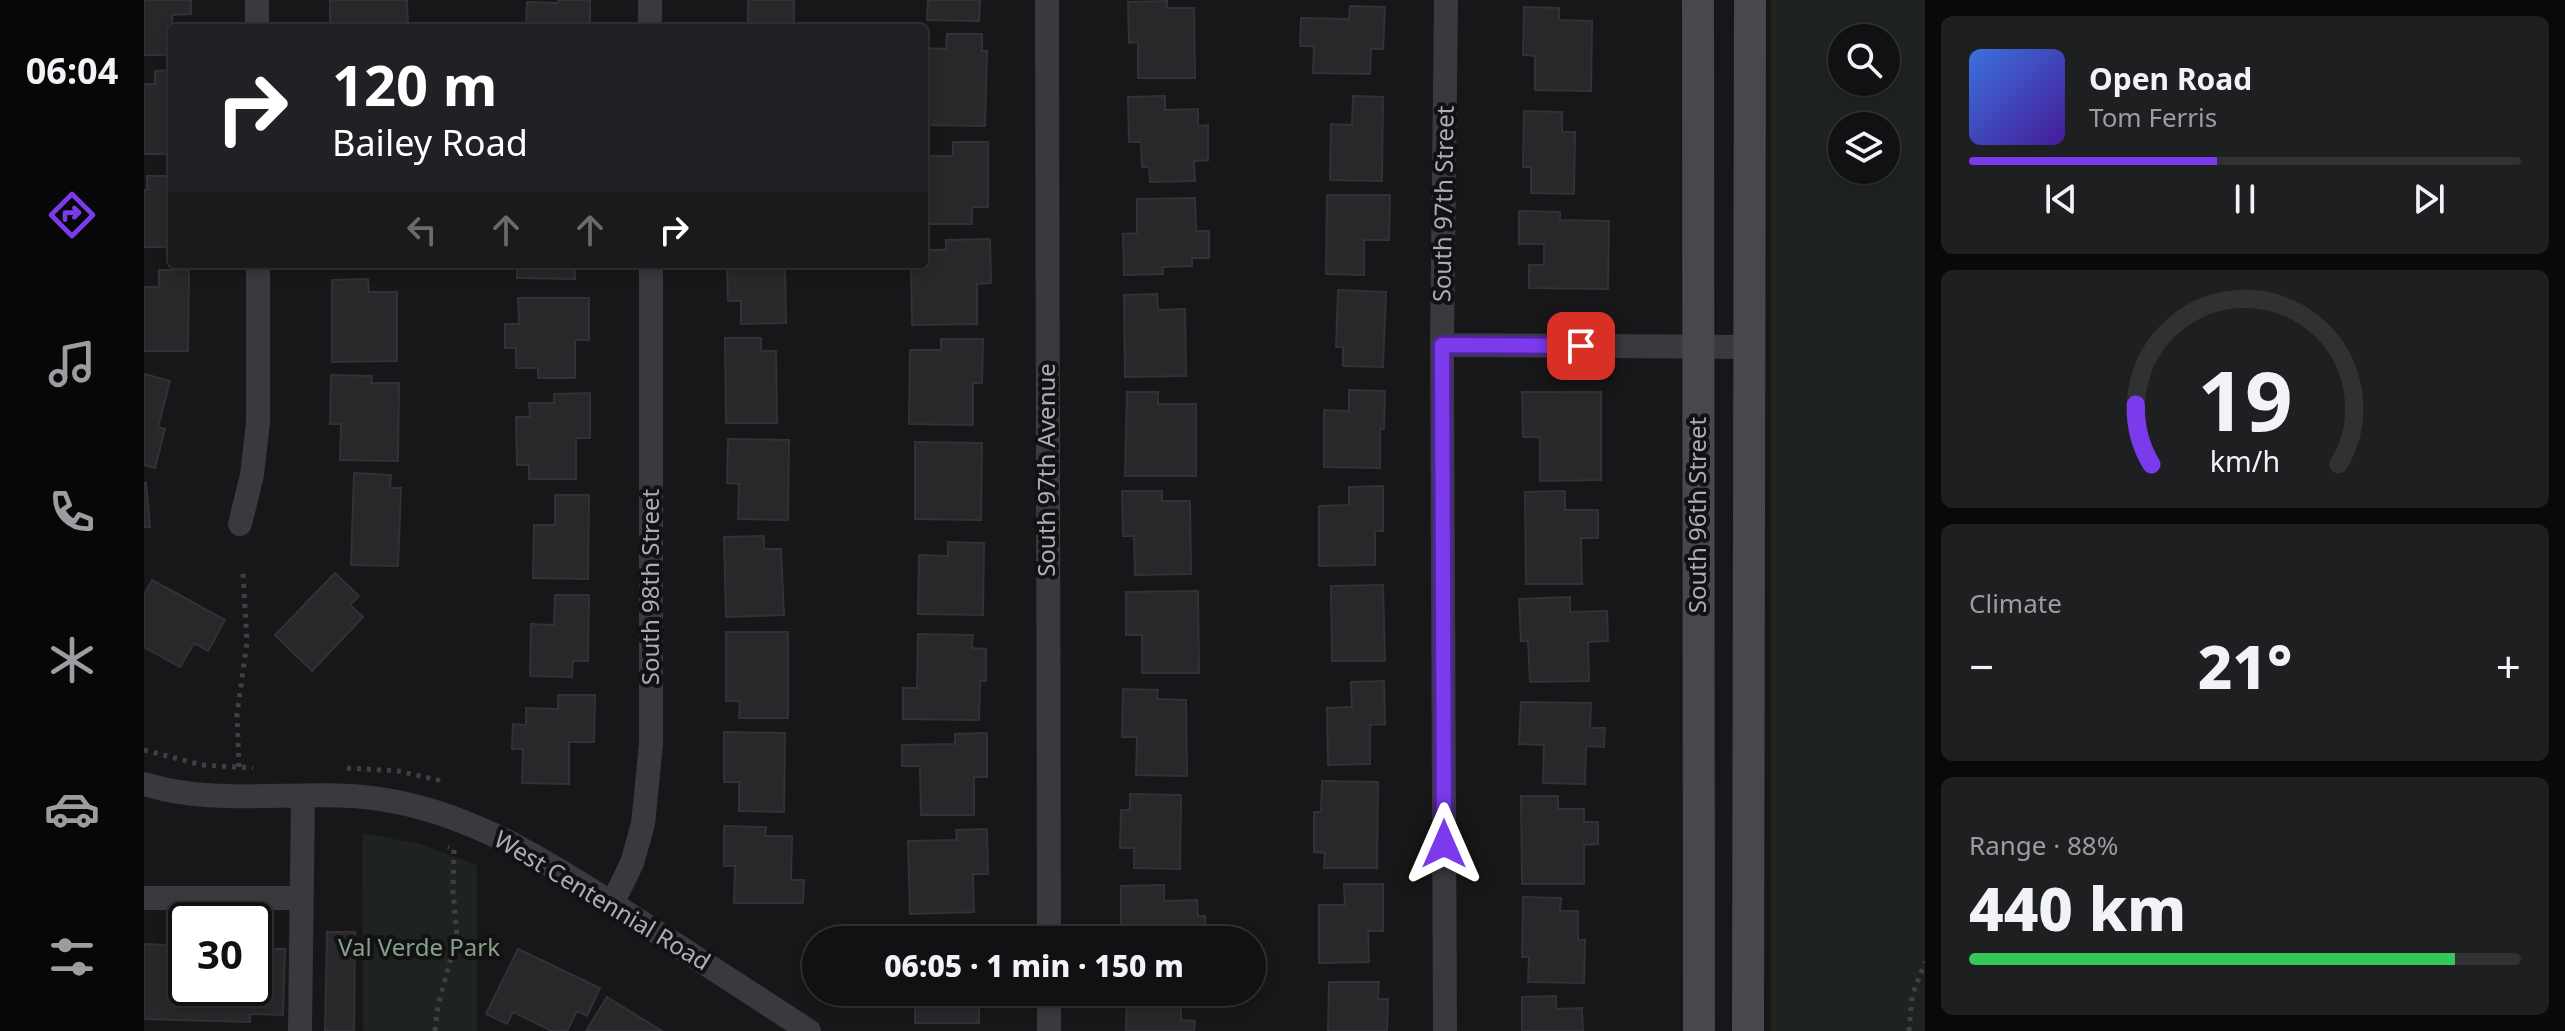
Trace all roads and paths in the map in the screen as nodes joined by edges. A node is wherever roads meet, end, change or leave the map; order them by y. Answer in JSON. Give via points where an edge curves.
{"nodes":[{"id":1,"x":257,"y":0,"type":"edge"},
{"id":2,"x":650,"y":0,"type":"edge"},
{"id":3,"x":1047,"y":0,"type":"edge"},
{"id":4,"x":1446,"y":0,"type":"edge"},
{"id":5,"x":1698,"y":0,"type":"edge"},
{"id":6,"x":1750,"y":0,"type":"edge"},
{"id":7,"x":257,"y":24,"type":"edge"},
{"id":8,"x":650,"y":24,"type":"edge"},
{"id":9,"x":258,"y":268,"type":"edge"},
{"id":10,"x":651,"y":268,"type":"edge"},
{"id":11,"x":1442,"y":345,"type":"junction"},
{"id":12,"x":1697,"y":347,"type":"junction"},
{"id":13,"x":1750,"y":347,"type":"junction"},
{"id":14,"x":240,"y":524,"type":"dead end"},
{"id":15,"x":243,"y":573,"type":"dead end"},
{"id":16,"x":144,"y":750,"type":"edge"},
{"id":17,"x":144,"y":784,"type":"edge"},
{"id":18,"x":303,"y":796,"type":"junction"},
{"id":19,"x":444,"y":845,"type":"dead end"},
{"id":20,"x":144,"y":898,"type":"edge"},
{"id":21,"x":300,"y":898,"type":"junction"},
{"id":22,"x":612,"y":904,"type":"junction"},
{"id":23,"x":1049,"y":926,"type":"edge"},
{"id":24,"x":1925,"y":962,"type":"edge"},
{"id":25,"x":1049,"y":1006,"type":"edge"},
{"id":26,"x":300,"y":1031,"type":"edge"},
{"id":27,"x":435,"y":1031,"type":"edge"},
{"id":28,"x":809,"y":1031,"type":"edge"},
{"id":29,"x":1049,"y":1031,"type":"edge"},
{"id":30,"x":1445,"y":1031,"type":"edge"},
{"id":31,"x":1699,"y":1031,"type":"edge"},
{"id":32,"x":1748,"y":1031,"type":"edge"},
{"id":33,"x":1909,"y":1031,"type":"edge"}],
"edges":[{"from":1,"to":7,"type":"street"},
{"from":2,"to":8,"type":"street"},
{"from":3,"to":23,"type":"street","name":"South 97th Avenue"},
{"from":4,"to":11,"type":"street","name":"South 97th Street"},
{"from":5,"to":12,"type":"main road","name":"South 96th Street"},
{"from":6,"to":13,"type":"main road"},
{"from":9,"to":14,"type":"street","via":[[258,423]]},
{"from":10,"to":22,"type":"street","name":"South 98th Street","via":[[651,744],[643,824]]},
{"from":11,"to":12,"type":"street"},
{"from":11,"to":30,"type":"street","name":"South 97th Street"},
{"from":12,"to":13,"type":"street"},
{"from":12,"to":31,"type":"main road","name":"South 96th Street"},
{"from":13,"to":32,"type":"main road"},
{"from":15,"to":16,"type":"path","via":[[247,642],[237,714],[239,767],[202,765]]},
{"from":17,"to":18,"type":"street","name":"West Centennial Road","via":[[217,797]]},
{"from":18,"to":21,"type":"street"},
{"from":18,"to":22,"type":"street","name":"West Centennial Road","via":[[381,799],[462,821],[502,837]]},
{"from":19,"to":27,"type":"path","via":[[454,849],[457,935]]},
{"from":20,"to":21,"type":"street"},
{"from":21,"to":26,"type":"street"},
{"from":22,"to":28,"type":"street","name":"West Centennial Road"},
{"from":24,"to":33,"type":"path","via":[[1912,996]]},
{"from":25,"to":29,"type":"street"}]}
